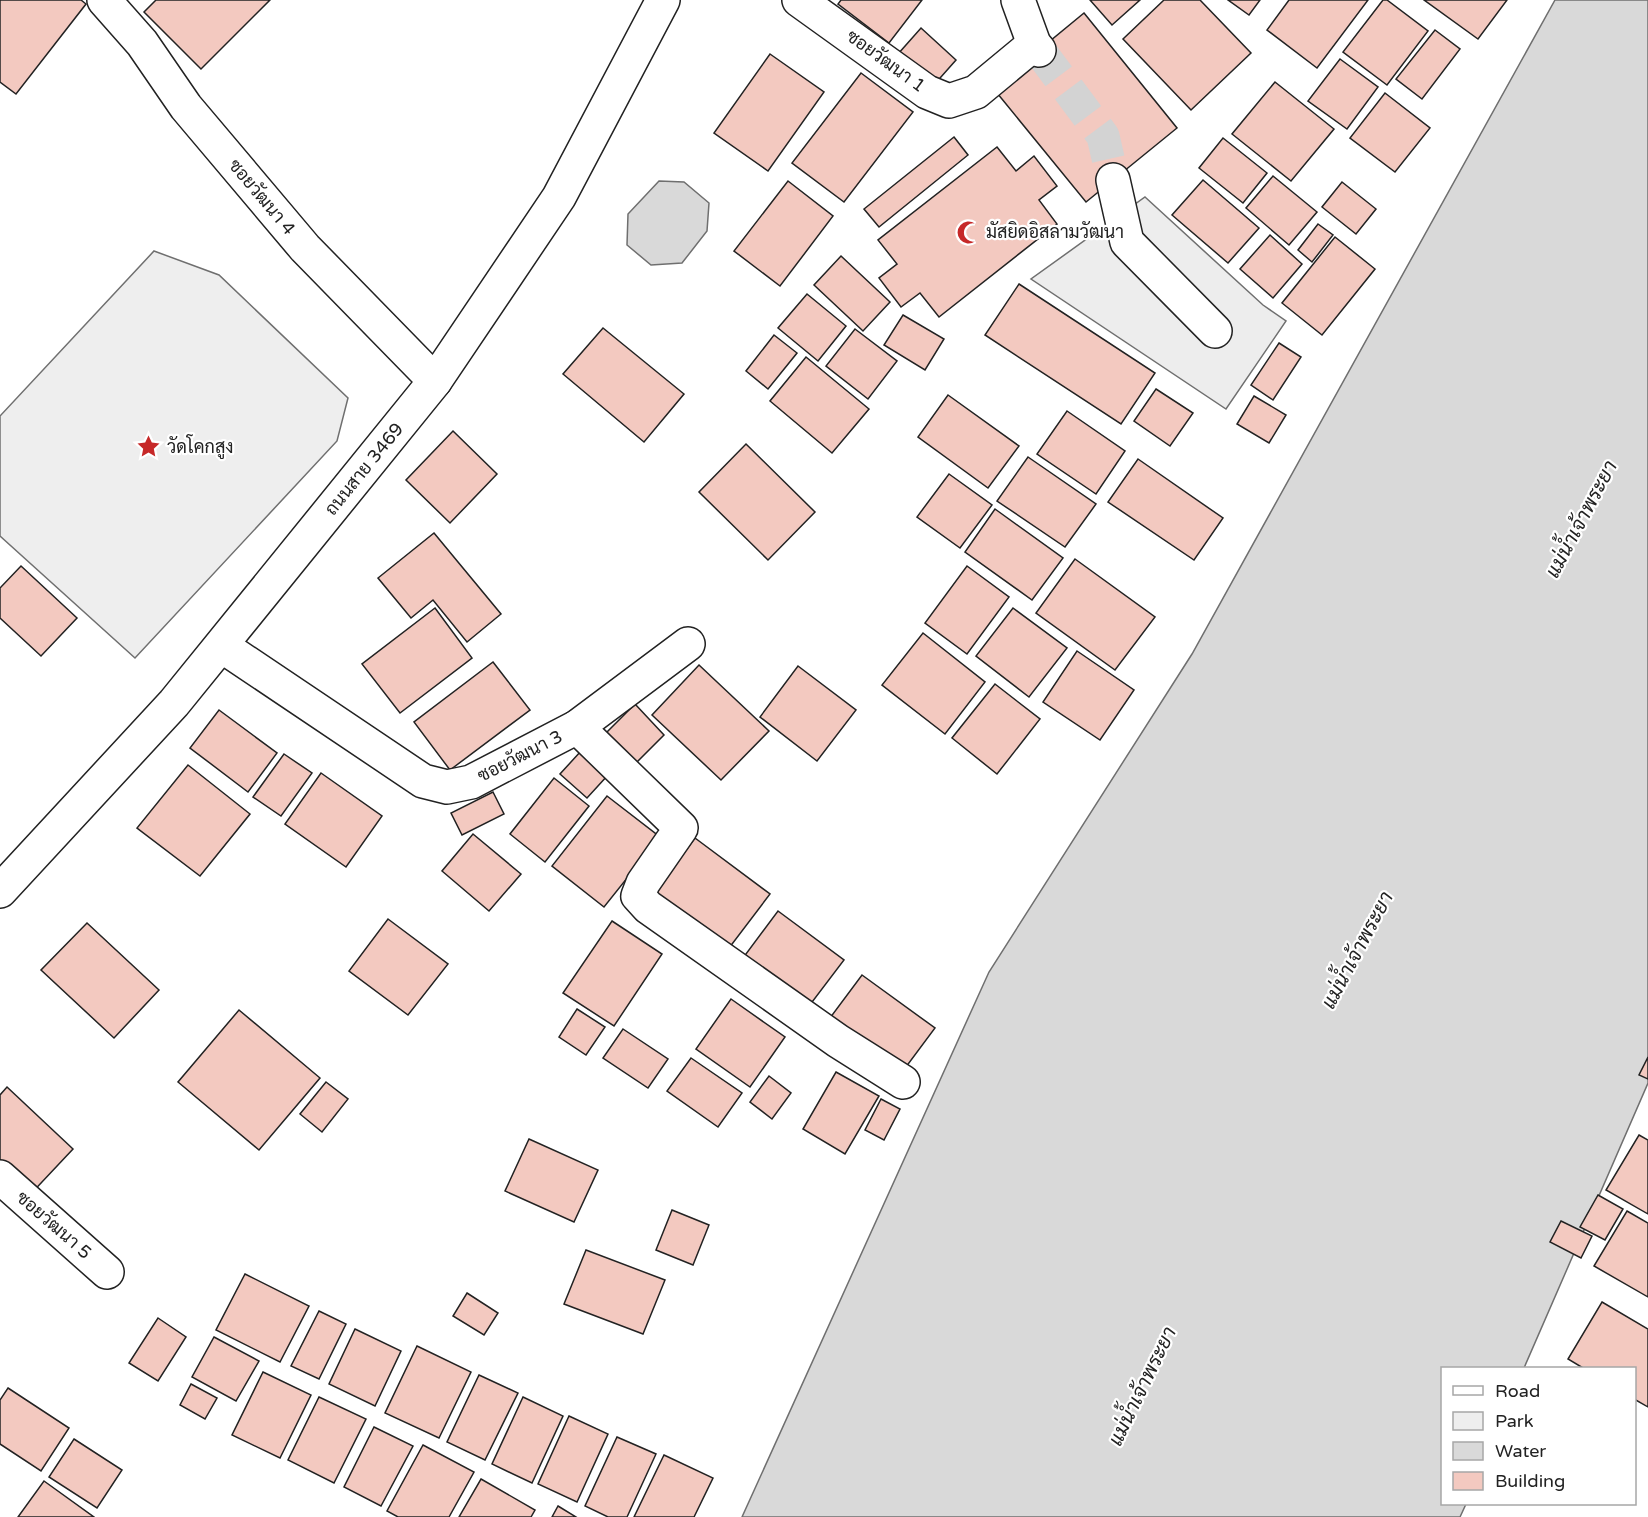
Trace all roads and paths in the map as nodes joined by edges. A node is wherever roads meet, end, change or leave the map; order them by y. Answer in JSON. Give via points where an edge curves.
{"nodes":[{"id":1,"x":104,"y":0,"type":"edge"},
{"id":2,"x":663,"y":0,"type":"edge"},
{"id":3,"x":799,"y":0,"type":"edge"},
{"id":4,"x":1018,"y":0,"type":"edge"},
{"id":5,"x":1113,"y":180,"type":"tunnel mouth"},
{"id":6,"x":1215,"y":331,"type":"dead end"},
{"id":7,"x":435,"y":381,"type":"junction"},
{"id":8,"x":688,"y":644,"type":"dead end"},
{"id":9,"x":222,"y":646,"type":"junction"},
{"id":10,"x":577,"y":727,"type":"junction"},
{"id":11,"x":0,"y":891,"type":"edge"},
{"id":12,"x":903,"y":1082,"type":"dead end"},
{"id":13,"x":0,"y":1177,"type":"edge"},
{"id":14,"x":107,"y":1272,"type":"dead end"}],
"edges":[{"from":1,"to":7,"type":"street","name":"ซอยวัฒนา 4","via":[[142,43],[186,107],[305,248]]},
{"from":2,"to":7,"type":"street","name":"ถนนสาย 3469","via":[[559,197]]},
{"from":3,"to":4,"type":"street","name":"ซอยวัฒนา 1","via":[[927,92],[949,101],[976,92],[1036,47]]},
{"from":5,"to":6,"type":"street","via":[[1128,242]]},
{"from":7,"to":9,"type":"street","name":"ถนนสาย 3469"},
{"from":8,"to":10,"type":"street","name":"ซอยวัฒนา 3"},
{"from":9,"to":10,"type":"street","name":"ซอยวัฒนา 3","via":[[423,781],[447,787],[471,782]]},
{"from":9,"to":11,"type":"street","name":"ถนนสาย 3469"},
{"from":10,"to":12,"type":"street","via":[[681,828],[643,883],[638,896],[648,907]]},
{"from":13,"to":14,"type":"street","name":"ซอยวัฒนา 5"}]}
